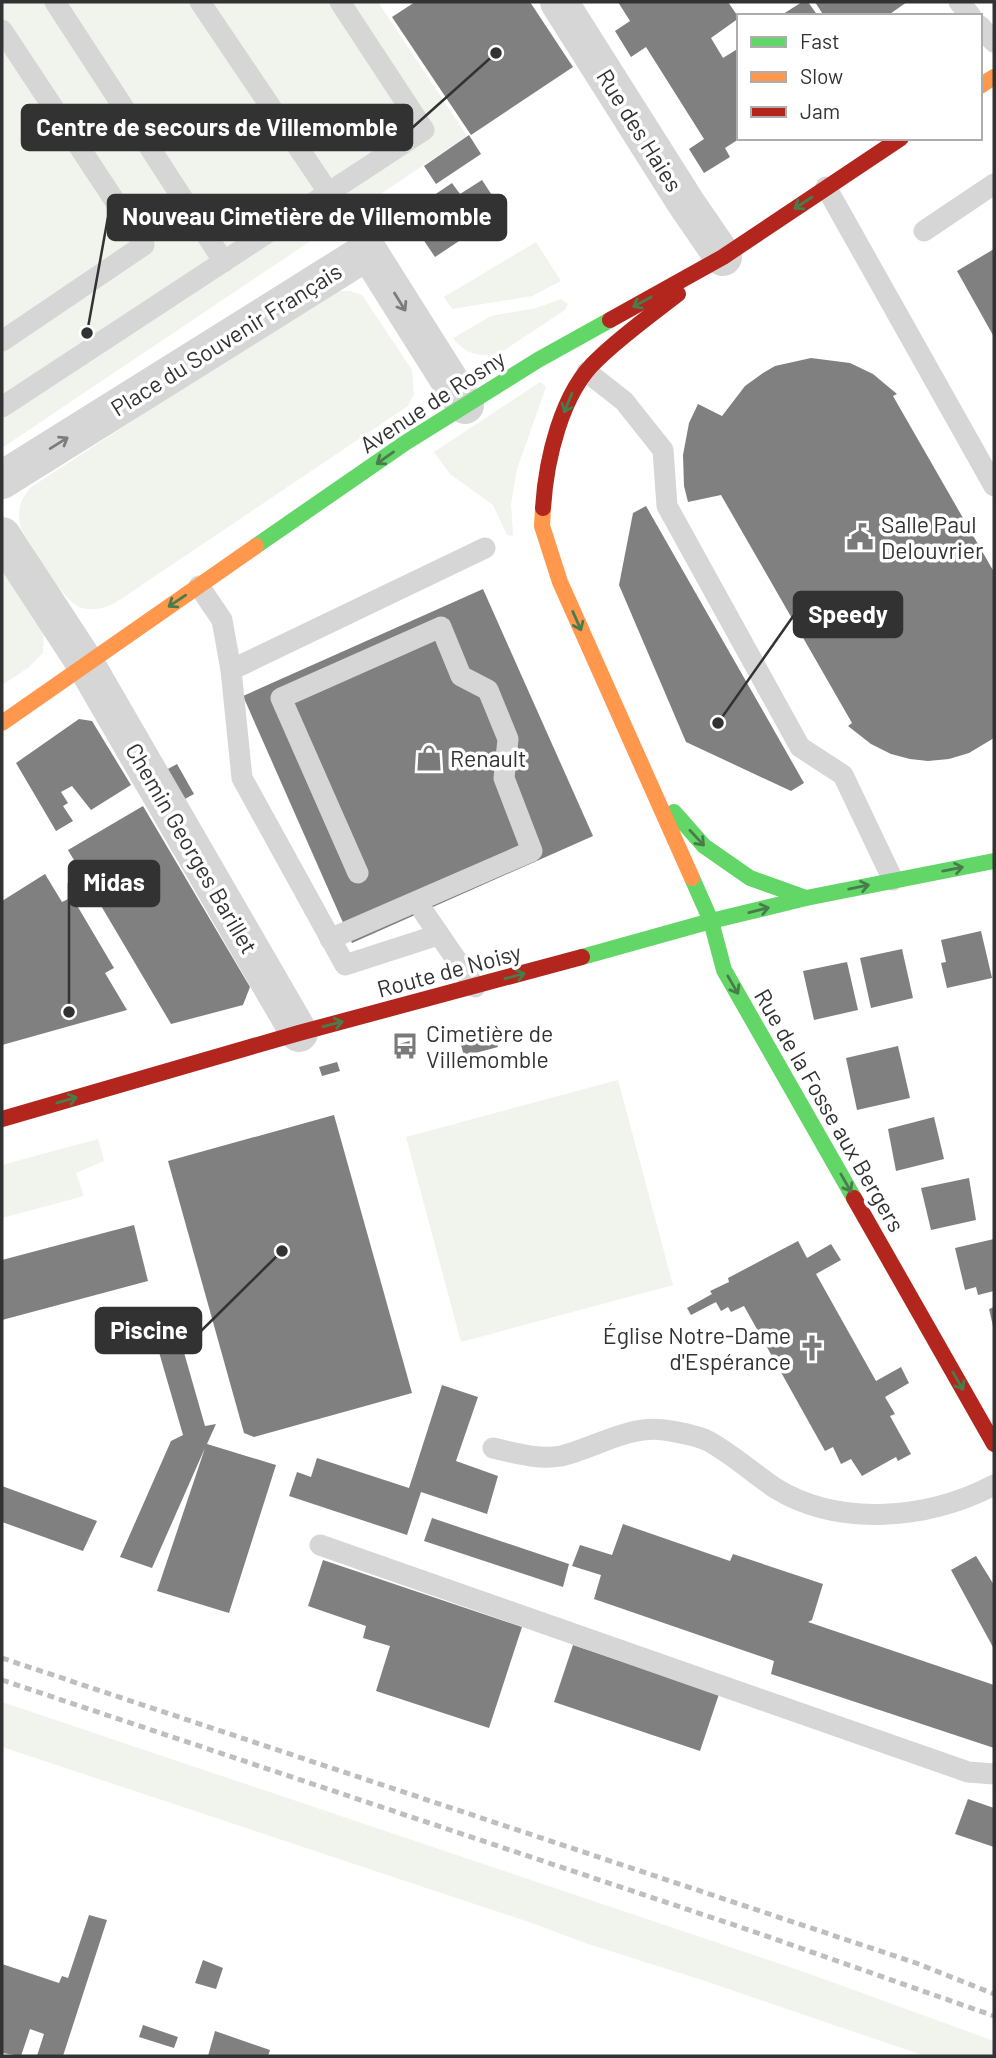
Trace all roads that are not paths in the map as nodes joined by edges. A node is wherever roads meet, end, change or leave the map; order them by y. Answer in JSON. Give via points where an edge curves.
{"nodes":[{"id":1,"x":55,"y":2,"type":"edge"},
{"id":2,"x":200,"y":2,"type":"edge"},
{"id":3,"x":340,"y":2,"type":"edge"},
{"id":4,"x":559,"y":2,"type":"edge"},
{"id":5,"x":982,"y":28,"type":"edge"},
{"id":6,"x":2,"y":33,"type":"edge"},
{"id":7,"x":994,"y":42,"type":"edge"},
{"id":8,"x":898,"y":140,"type":"edge"},
{"id":9,"x":994,"y":184,"type":"edge"},
{"id":10,"x":826,"y":187,"type":"junction"},
{"id":11,"x":327,"y":193,"type":"junction"},
{"id":12,"x":923,"y":231,"type":"dead end"},
{"id":13,"x":368,"y":251,"type":"junction"},
{"id":14,"x":723,"y":257,"type":"junction"},
{"id":15,"x":224,"y":262,"type":"junction"},
{"id":16,"x":2,"y":341,"type":"edge"},
{"id":17,"x":587,"y":372,"type":"junction"},
{"id":18,"x":465,"y":405,"type":"junction"},
{"id":19,"x":2,"y":407,"type":"edge"},
{"id":20,"x":2,"y":480,"type":"edge"},
{"id":21,"x":994,"y":486,"type":"edge"},
{"id":22,"x":2,"y":536,"type":"edge"},
{"id":23,"x":485,"y":548,"type":"dead end"},
{"id":24,"x":199,"y":586,"type":"junction"},
{"id":25,"x":86,"y":663,"type":"junction"},
{"id":26,"x":231,"y":670,"type":"junction"},
{"id":27,"x":2,"y":723,"type":"edge"},
{"id":28,"x":652,"y":787,"type":"junction"},
{"id":29,"x":939,"y":852,"type":"dead end"},
{"id":30,"x":994,"y":861,"type":"edge"},
{"id":31,"x":358,"y":873,"type":"dead end"},
{"id":32,"x":903,"y":879,"type":"junction"},
{"id":33,"x":806,"y":898,"type":"junction"},
{"id":34,"x":423,"y":911,"type":"dead end"},
{"id":35,"x":711,"y":921,"type":"junction"},
{"id":36,"x":438,"y":935,"type":"junction"},
{"id":37,"x":330,"y":939,"type":"junction"},
{"id":38,"x":475,"y":987,"type":"junction"},
{"id":39,"x":299,"y":1033,"type":"junction"},
{"id":40,"x":2,"y":1119,"type":"edge"},
{"id":41,"x":994,"y":1444,"type":"edge"},
{"id":42,"x":493,"y":1448,"type":"dead end"},
{"id":43,"x":994,"y":1485,"type":"edge"},
{"id":44,"x":320,"y":1545,"type":"dead end"},
{"id":45,"x":994,"y":1774,"type":"edge"}],
"edges":[{"from":1,"to":15,"type":"lane"},
{"from":2,"to":11,"type":"lane"},
{"from":3,"to":11,"type":"lane","via":[[424,130]]},
{"from":4,"to":14,"type":"street","name":"Rue des Haies"},
{"from":5,"to":7,"type":"lane"},
{"from":6,"to":16,"type":"lane","via":[[144,245]]},
{"from":8,"to":10,"type":"main road","name":"Avenue de Rosny"},
{"from":9,"to":12,"type":"lane"},
{"from":10,"to":14,"type":"main road","name":"Avenue de Rosny","one_way":true},
{"from":10,"to":21,"type":"lane"},
{"from":11,"to":13,"type":"lane"},
{"from":11,"to":15,"type":"lane"},
{"from":13,"to":18,"type":"street","name":"Place du Souvenir Français","one_way":true},
{"from":20,"to":13,"type":"street","name":"Place du Souvenir Français","one_way":true},
{"from":14,"to":17,"type":"main road","name":"Rue de la Fosse aux Bergers"},
{"from":14,"to":18,"type":"main road","name":"Avenue de Rosny","one_way":true},
{"from":15,"to":19,"type":"lane"},
{"from":17,"to":28,"type":"main road","name":"Rue de la Fosse aux Bergers","one_way":true,"via":[[574,389],[559,427],[545,481],[542,526],[560,582]]},
{"from":17,"to":32,"type":"lane","via":[[624,401],[663,450],[667,506],[800,747],[843,775]]},
{"from":18,"to":24,"type":"main road","name":"Avenue de Rosny","one_way":true},
{"from":22,"to":25,"type":"street"},
{"from":23,"to":26,"type":"lane"},
{"from":24,"to":25,"type":"main road","name":"Avenue de Rosny","one_way":true},
{"from":24,"to":26,"type":"lane","via":[[222,620]]},
{"from":25,"to":27,"type":"main road","name":"Avenue de Rosny"},
{"from":25,"to":39,"type":"street","name":"Chemin Georges Barillet"},
{"from":26,"to":37,"type":"lane","via":[[242,778]]},
{"from":28,"to":33,"type":"main road","name":"Rue de la Fosse aux Bergers","one_way":true,"via":[[704,846],[750,878]]},
{"from":28,"to":35,"type":"main road","name":"Rue de la Fosse aux Bergers"},
{"from":29,"to":32,"type":"main road"},
{"from":32,"to":30,"type":"main road","name":"Route de Noisy","one_way":true},
{"from":31,"to":37,"type":"lane","via":[[281,698],[441,627],[461,677],[488,690],[508,739],[504,778],[531,851]]},
{"from":33,"to":32,"type":"main road","name":"Route de Noisy","one_way":true},
{"from":35,"to":33,"type":"main road","name":"Route de Noisy","one_way":true},
{"from":34,"to":36,"type":"lane"},
{"from":38,"to":35,"type":"main road","name":"Route de Noisy","one_way":true},
{"from":35,"to":41,"type":"main road","name":"Rue de la Fosse aux Bergers","one_way":true,"via":[[724,970]]},
{"from":36,"to":37,"type":"lane","via":[[345,965]]},
{"from":36,"to":38,"type":"lane"},
{"from":39,"to":38,"type":"main road","name":"Route de Noisy","one_way":true},
{"from":40,"to":39,"type":"main road","name":"Route de Noisy","one_way":true},
{"from":42,"to":43,"type":"lane","via":[[524,1456],[559,1456],[629,1432],[662,1430],[708,1440],[778,1489],[820,1508],[872,1516],[968,1499]]},
{"from":44,"to":45,"type":"lane","via":[[968,1772]]}]}
